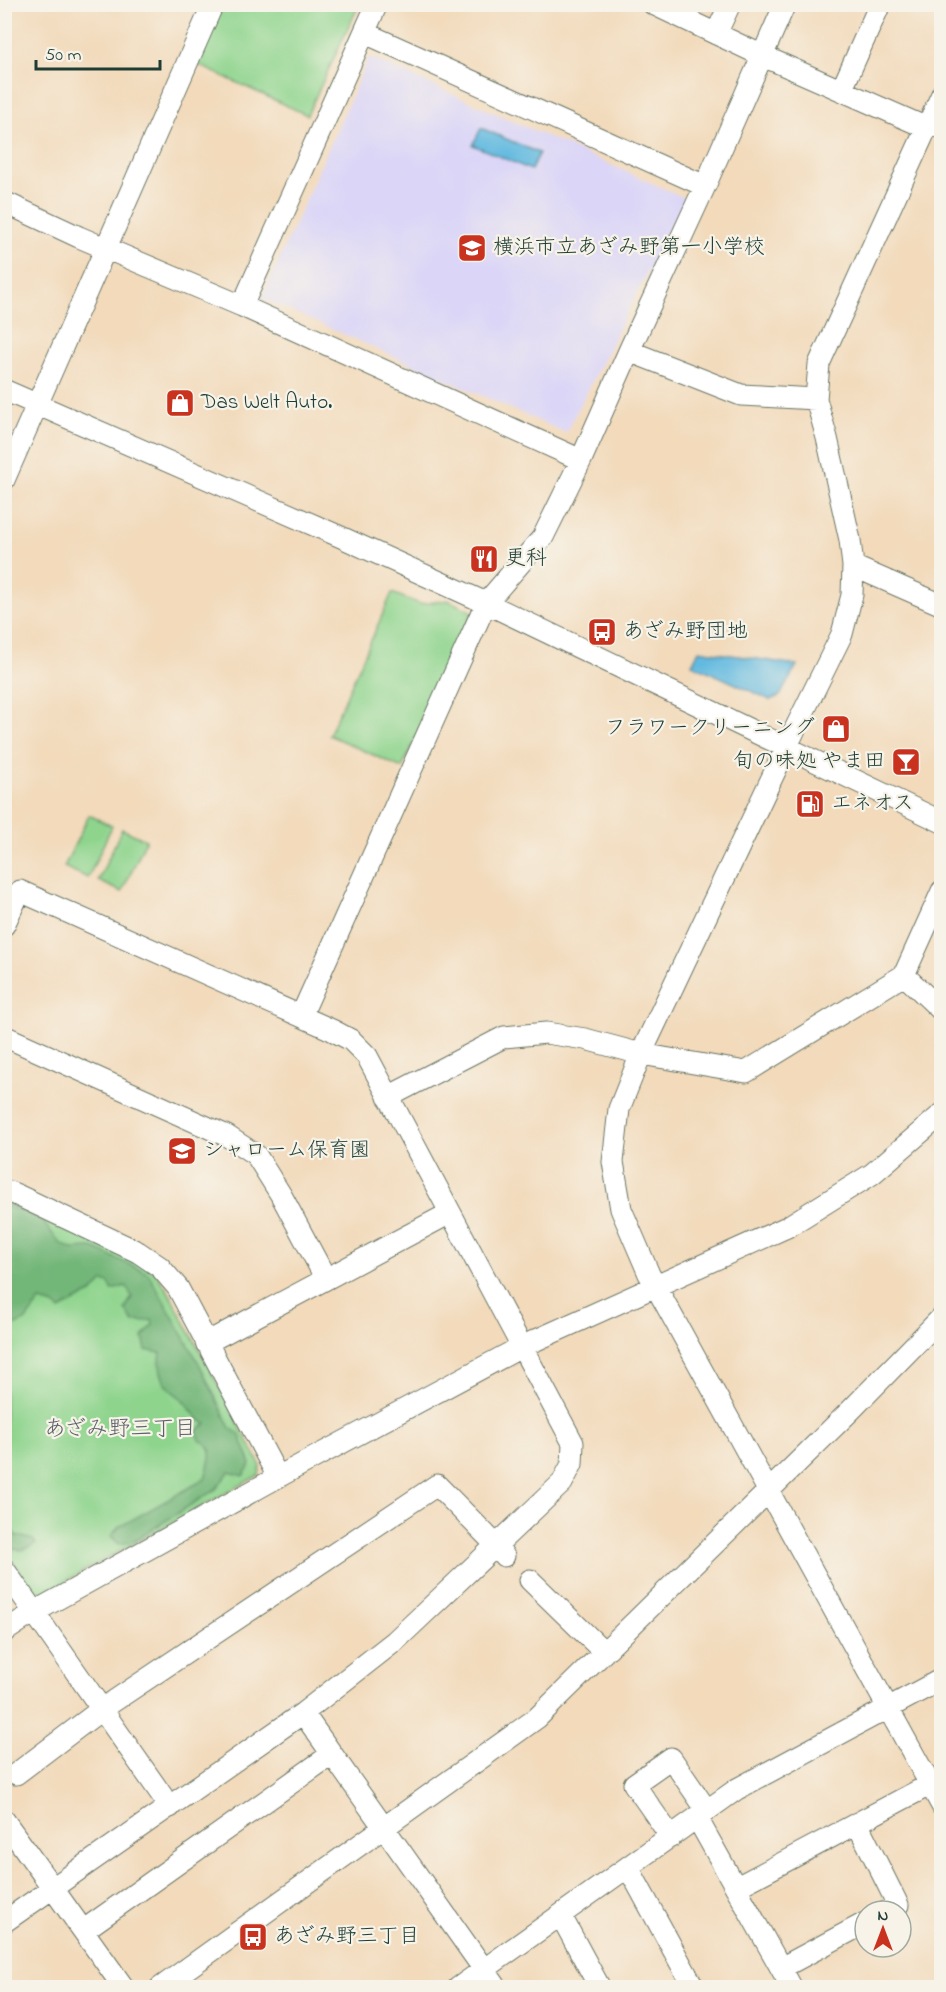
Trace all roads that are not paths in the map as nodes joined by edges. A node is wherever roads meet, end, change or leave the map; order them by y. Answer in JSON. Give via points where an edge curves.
{"nodes":[{"id":1,"x":213,"y":4,"type":"edge"},
{"id":2,"x":378,"y":4,"type":"edge"},
{"id":3,"x":653,"y":4,"type":"edge"},
{"id":4,"x":730,"y":4,"type":"edge"},
{"id":5,"x":785,"y":4,"type":"edge"},
{"id":6,"x":880,"y":4,"type":"edge"},
{"id":7,"x":365,"y":33,"type":"junction"},
{"id":8,"x":716,"y":34,"type":"junction"},
{"id":9,"x":763,"y":56,"type":"junction"},
{"id":10,"x":842,"y":89,"type":"junction"},
{"id":11,"x":942,"y":94,"type":"edge"},
{"id":12,"x":934,"y":126,"type":"edge"},
{"id":13,"x":705,"y":186,"type":"junction"},
{"id":14,"x":4,"y":202,"type":"edge"},
{"id":15,"x":106,"y":247,"type":"junction"},
{"id":16,"x":242,"y":306,"type":"junction"},
{"id":17,"x":629,"y":351,"type":"junction"},
{"id":18,"x":4,"y":390,"type":"edge"},
{"id":19,"x":816,"y":399,"type":"junction"},
{"id":20,"x":38,"y":405,"type":"junction"},
{"id":21,"x":581,"y":460,"type":"junction"},
{"id":22,"x":4,"y":480,"type":"edge"},
{"id":23,"x":853,"y":566,"type":"junction"},
{"id":24,"x":486,"y":603,"type":"junction"},
{"id":25,"x":942,"y":605,"type":"edge"},
{"id":26,"x":786,"y":747,"type":"junction"},
{"id":27,"x":942,"y":822,"type":"edge"},
{"id":28,"x":942,"y":891,"type":"edge"},
{"id":29,"x":4,"y":925,"type":"edge"},
{"id":30,"x":904,"y":975,"type":"junction"},
{"id":31,"x":942,"y":1011,"type":"edge"},
{"id":32,"x":301,"y":1016,"type":"junction"},
{"id":33,"x":4,"y":1036,"type":"edge"},
{"id":34,"x":641,"y":1054,"type":"junction"},
{"id":35,"x":388,"y":1097,"type":"junction"},
{"id":36,"x":942,"y":1114,"type":"edge"},
{"id":37,"x":4,"y":1190,"type":"edge"},
{"id":38,"x":450,"y":1213,"type":"junction"},
{"id":39,"x":326,"y":1280,"type":"junction"},
{"id":40,"x":655,"y":1286,"type":"junction"},
{"id":41,"x":942,"y":1317,"type":"edge"},
{"id":42,"x":206,"y":1343,"type":"junction"},
{"id":43,"x":523,"y":1346,"type":"junction"},
{"id":44,"x":278,"y":1477,"type":"junction"},
{"id":45,"x":768,"y":1490,"type":"junction"},
{"id":46,"x":501,"y":1552,"type":"junction"},
{"id":47,"x":4,"y":1569,"type":"edge"},
{"id":48,"x":530,"y":1580,"type":"dead end"},
{"id":49,"x":34,"y":1612,"type":"junction"},
{"id":50,"x":4,"y":1632,"type":"edge"},
{"id":51,"x":604,"y":1652,"type":"junction"},
{"id":52,"x":942,"y":1679,"type":"edge"},
{"id":53,"x":102,"y":1709,"type":"junction"},
{"id":54,"x":888,"y":1709,"type":"junction"},
{"id":55,"x":303,"y":1713,"type":"junction"},
{"id":56,"x":332,"y":1754,"type":"junction"},
{"id":57,"x":16,"y":1774,"type":"dead end"},
{"id":58,"x":937,"y":1794,"type":"edge"},
{"id":59,"x":170,"y":1807,"type":"junction"},
{"id":60,"x":702,"y":1814,"type":"junction"},
{"id":61,"x":4,"y":1820,"type":"edge"},
{"id":62,"x":857,"y":1823,"type":"junction"},
{"id":63,"x":384,"y":1829,"type":"junction"},
{"id":64,"x":671,"y":1837,"type":"junction"},
{"id":65,"x":628,"y":1867,"type":"junction"},
{"id":66,"x":737,"y":1887,"type":"junction"},
{"id":67,"x":53,"y":1888,"type":"junction"},
{"id":68,"x":895,"y":1899,"type":"edge"},
{"id":69,"x":561,"y":1916,"type":"junction"},
{"id":70,"x":4,"y":1922,"type":"edge"},
{"id":71,"x":853,"y":1929,"type":"edge"},
{"id":72,"x":84,"y":1930,"type":"junction"},
{"id":73,"x":781,"y":1968,"type":"junction"},
{"id":74,"x":484,"y":1969,"type":"junction"},
{"id":75,"x":124,"y":1988,"type":"edge"},
{"id":76,"x":160,"y":1988,"type":"edge"},
{"id":77,"x":458,"y":1988,"type":"edge"},
{"id":78,"x":497,"y":1988,"type":"edge"},
{"id":79,"x":600,"y":1988,"type":"edge"},
{"id":80,"x":694,"y":1988,"type":"edge"},
{"id":81,"x":792,"y":1988,"type":"edge"}],
"edges":[{"from":1,"to":15,"type":"street"},
{"from":2,"to":7,"type":"street"},
{"from":3,"to":8,"type":"street"},
{"from":4,"to":8,"type":"street"},
{"from":5,"to":9,"type":"street"},
{"from":6,"to":10,"type":"street"},
{"from":7,"to":13,"type":"street"},
{"from":7,"to":16,"type":"street"},
{"from":8,"to":9,"type":"street"},
{"from":9,"to":10,"type":"street"},
{"from":9,"to":13,"type":"street"},
{"from":10,"to":12,"type":"street"},
{"from":11,"to":12,"type":"street"},
{"from":12,"to":19,"type":"street","via":[[819,364]]},
{"from":13,"to":17,"type":"street"},
{"from":14,"to":15,"type":"street"},
{"from":15,"to":16,"type":"street"},
{"from":15,"to":20,"type":"street"},
{"from":16,"to":21,"type":"street"},
{"from":17,"to":19,"type":"street","via":[[741,395]]},
{"from":17,"to":21,"type":"street"},
{"from":18,"to":20,"type":"street"},
{"from":19,"to":23,"type":"street"},
{"from":20,"to":22,"type":"street"},
{"from":20,"to":24,"type":"street"},
{"from":21,"to":24,"type":"street","via":[[543,537]]},
{"from":23,"to":25,"type":"street"},
{"from":23,"to":26,"type":"street","via":[[852,595],[842,634]]},
{"from":24,"to":26,"type":"street"},
{"from":24,"to":32,"type":"street"},
{"from":26,"to":27,"type":"street"},
{"from":26,"to":34,"type":"street"},
{"from":28,"to":30,"type":"street"},
{"from":29,"to":32,"type":"street","via":[[20,891]]},
{"from":30,"to":31,"type":"street"},
{"from":30,"to":34,"type":"street","via":[[746,1072]]},
{"from":32,"to":35,"type":"street","via":[[351,1040],[368,1056]]},
{"from":33,"to":39,"type":"street","via":[[226,1136],[256,1155],[282,1195]]},
{"from":34,"to":35,"type":"street","via":[[585,1038],[546,1033],[504,1036]]},
{"from":34,"to":40,"type":"street","via":[[619,1109],[613,1162],[621,1209]]},
{"from":35,"to":38,"type":"street"},
{"from":36,"to":40,"type":"street","via":[[872,1174],[787,1227]]},
{"from":37,"to":42,"type":"street","via":[[153,1262],[178,1288]]},
{"from":38,"to":39,"type":"street"},
{"from":38,"to":43,"type":"street"},
{"from":39,"to":42,"type":"street"},
{"from":40,"to":43,"type":"street"},
{"from":40,"to":45,"type":"street"},
{"from":41,"to":45,"type":"street"},
{"from":42,"to":44,"type":"street"},
{"from":43,"to":44,"type":"street"},
{"from":43,"to":46,"type":"street","via":[[573,1443],[572,1464],[562,1483]]},
{"from":44,"to":49,"type":"street"},
{"from":45,"to":51,"type":"street"},
{"from":45,"to":54,"type":"street"},
{"from":46,"to":53,"type":"street","via":[[436,1485]]},
{"from":46,"to":55,"type":"street"},
{"from":47,"to":49,"type":"street"},
{"from":48,"to":51,"type":"street"},
{"from":49,"to":50,"type":"street"},
{"from":49,"to":53,"type":"street"},
{"from":51,"to":63,"type":"street","via":[[537,1718]]},
{"from":52,"to":54,"type":"street"},
{"from":53,"to":57,"type":"street"},
{"from":53,"to":59,"type":"street"},
{"from":54,"to":58,"type":"street"},
{"from":54,"to":60,"type":"street","via":[[761,1775]]},
{"from":55,"to":56,"type":"street"},
{"from":55,"to":59,"type":"street"},
{"from":56,"to":63,"type":"street"},
{"from":56,"to":72,"type":"street"},
{"from":58,"to":62,"type":"street"},
{"from":59,"to":67,"type":"street"},
{"from":60,"to":64,"type":"street"},
{"from":60,"to":64,"type":"street","via":[[671,1758],[634,1784]]},
{"from":60,"to":66,"type":"street"},
{"from":61,"to":67,"type":"street"},
{"from":62,"to":66,"type":"street"},
{"from":62,"to":68,"type":"street"},
{"from":63,"to":74,"type":"street"},
{"from":63,"to":76,"type":"street"},
{"from":64,"to":65,"type":"street"},
{"from":65,"to":69,"type":"street"},
{"from":65,"to":80,"type":"street"},
{"from":66,"to":73,"type":"street"},
{"from":67,"to":70,"type":"street"},
{"from":67,"to":72,"type":"street"},
{"from":69,"to":74,"type":"street"},
{"from":69,"to":79,"type":"street"},
{"from":71,"to":73,"type":"street"},
{"from":72,"to":75,"type":"street"},
{"from":73,"to":81,"type":"street"},
{"from":74,"to":77,"type":"street"},
{"from":74,"to":78,"type":"street"}]}
